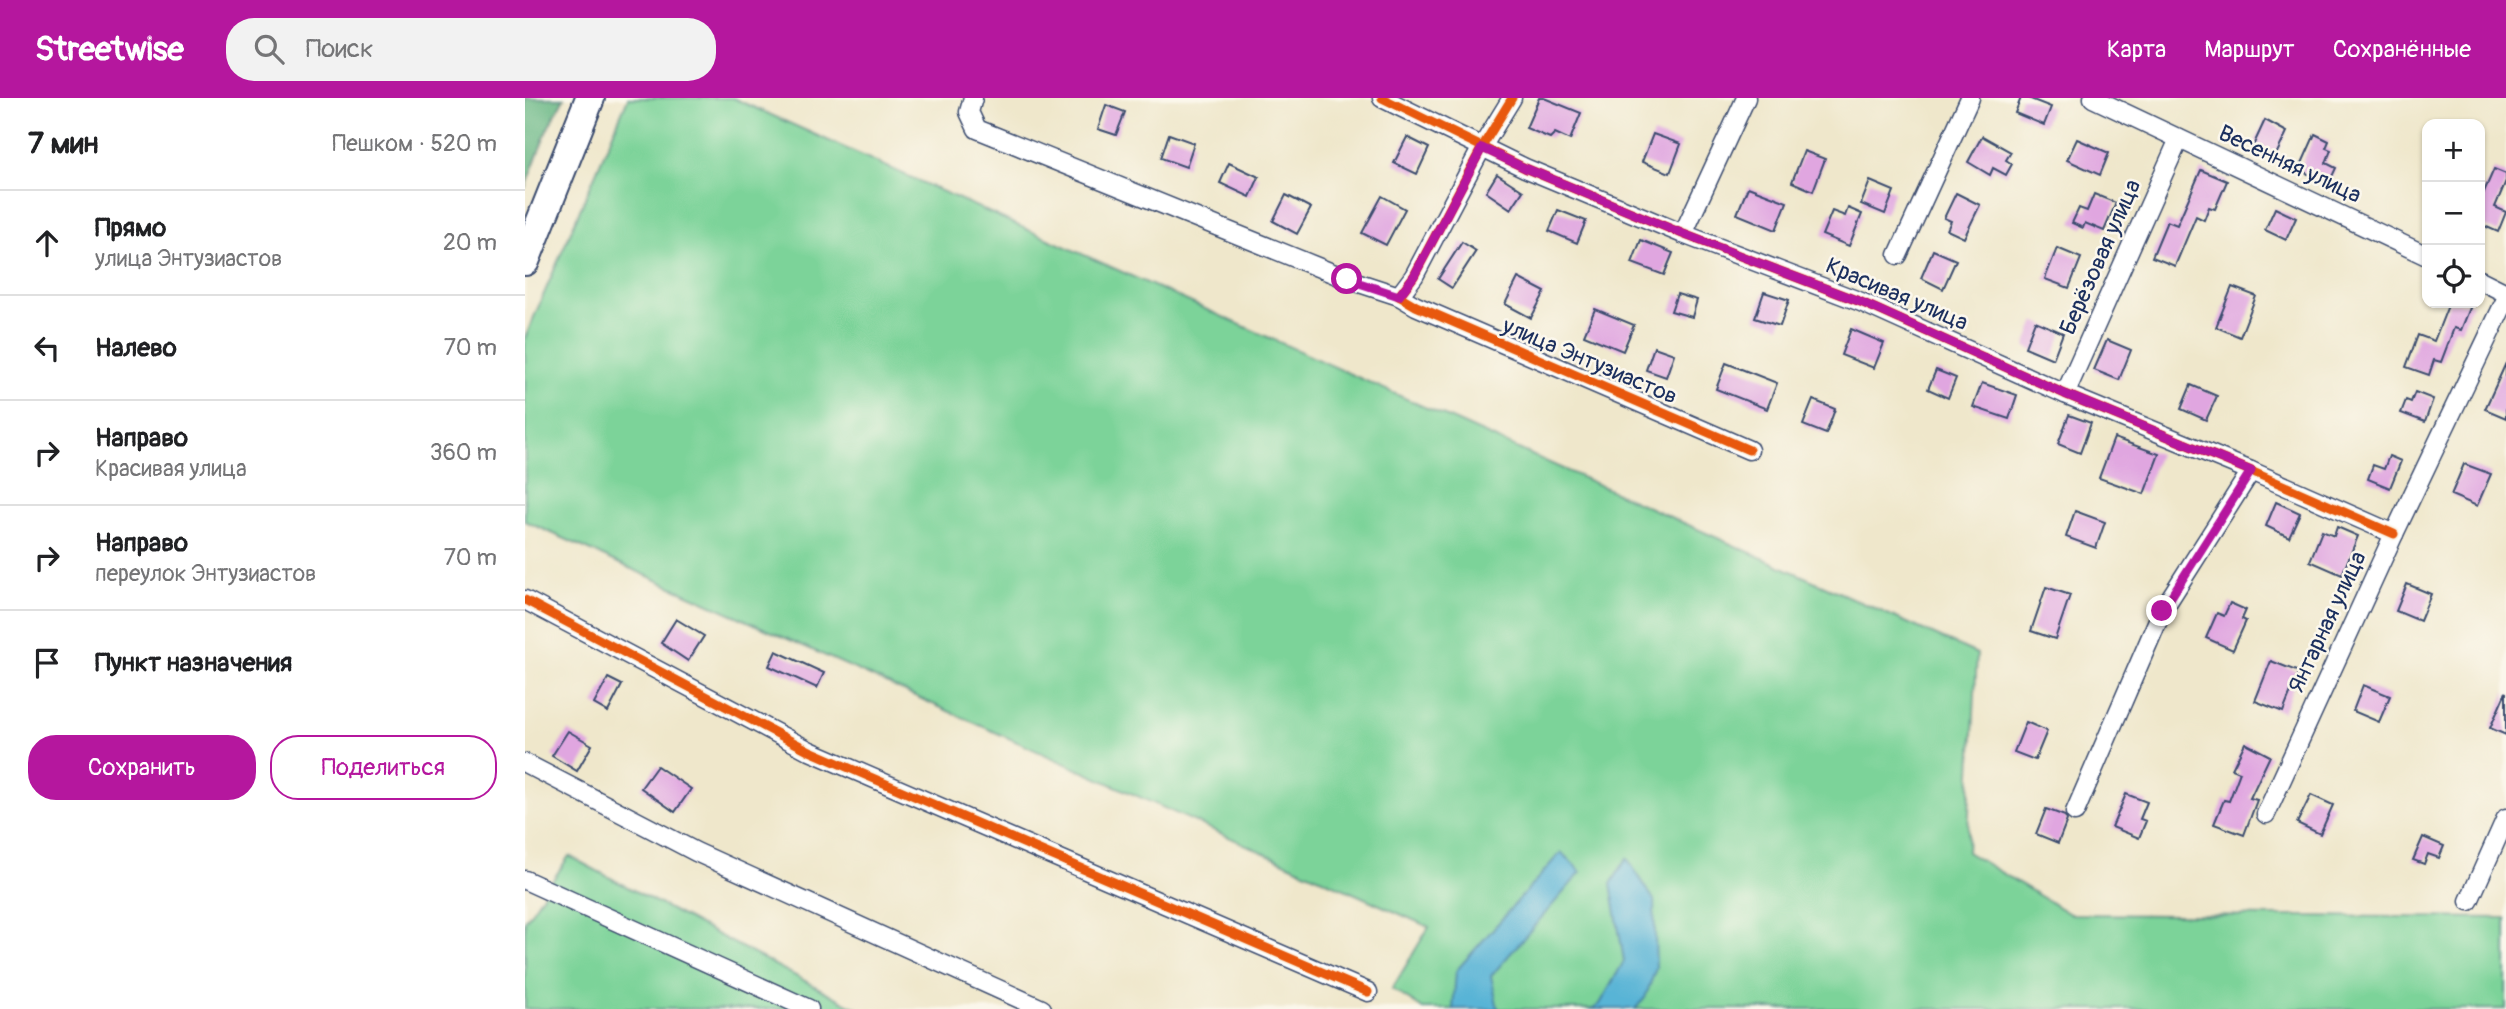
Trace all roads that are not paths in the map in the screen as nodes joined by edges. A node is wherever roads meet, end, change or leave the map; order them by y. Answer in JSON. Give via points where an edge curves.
{"nodes":[{"id":1,"x":590,"y":98,"type":"edge"},
{"id":2,"x":973,"y":98,"type":"edge"},
{"id":3,"x":1382,"y":98,"type":"edge"},
{"id":4,"x":1511,"y":98,"type":"edge"},
{"id":5,"x":1746,"y":98,"type":"edge"},
{"id":6,"x":1970,"y":98,"type":"edge"},
{"id":7,"x":2093,"y":98,"type":"edge"},
{"id":8,"x":2179,"y":139,"type":"junction"},
{"id":9,"x":1482,"y":148,"type":"junction"},
{"id":10,"x":1683,"y":234,"type":"junction"},
{"id":11,"x":2422,"y":254,"type":"edge"},
{"id":12,"x":1898,"y":255,"type":"dead end"},
{"id":13,"x":525,"y":261,"type":"edge"},
{"id":14,"x":2485,"y":282,"type":"edge"},
{"id":15,"x":2506,"y":293,"type":"edge"},
{"id":16,"x":1399,"y":296,"type":"junction"},
{"id":17,"x":2506,"y":299,"type":"edge"},
{"id":18,"x":2065,"y":394,"type":"junction"},
{"id":19,"x":1749,"y":450,"type":"dead end"},
{"id":20,"x":2251,"y":471,"type":"junction"},
{"id":21,"x":2394,"y":534,"type":"junction"},
{"id":22,"x":525,"y":600,"type":"edge"},
{"id":23,"x":525,"y":762,"type":"edge"},
{"id":24,"x":2075,"y":812,"type":"dead end"},
{"id":25,"x":2266,"y":814,"type":"dead end"},
{"id":26,"x":2506,"y":818,"type":"edge"},
{"id":27,"x":525,"y":880,"type":"edge"},
{"id":28,"x":2469,"y":901,"type":"dead end"},
{"id":29,"x":1368,"y":992,"type":"dead end"},
{"id":30,"x":809,"y":1009,"type":"edge"},
{"id":31,"x":1042,"y":1009,"type":"edge"}],
"edges":[{"from":1,"to":13,"type":"main road"},
{"from":2,"to":16,"type":"street","via":[[969,112],[977,129]]},
{"from":3,"to":9,"type":"street","name":"Красивая улица"},
{"from":4,"to":9,"type":"street"},
{"from":5,"to":10,"type":"street"},
{"from":6,"to":12,"type":"street"},
{"from":7,"to":8,"type":"street","name":"Весенняя улица"},
{"from":8,"to":11,"type":"street","name":"Весенняя улица"},
{"from":8,"to":18,"type":"street","name":"Берёзовая улица"},
{"from":9,"to":10,"type":"street","name":"Красивая улица"},
{"from":9,"to":16,"type":"street"},
{"from":10,"to":18,"type":"street","name":"Красивая улица","via":[[1861,302]]},
{"from":14,"to":15,"type":"street"},
{"from":16,"to":19,"type":"street","name":"улица Энтузиастов"},
{"from":17,"to":21,"type":"street","name":"Янтарная улица"},
{"from":18,"to":20,"type":"street","name":"Красивая улица"},
{"from":20,"to":21,"type":"street","name":"Красивая улица"},
{"from":20,"to":24,"type":"street","via":[[2162,611]]},
{"from":21,"to":25,"type":"street","name":"Янтарная улица"},
{"from":22,"to":29,"type":"street","via":[[810,751]]},
{"from":23,"to":31,"type":"street","via":[[696,852]]},
{"from":26,"to":28,"type":"street"},
{"from":27,"to":30,"type":"street"}]}
